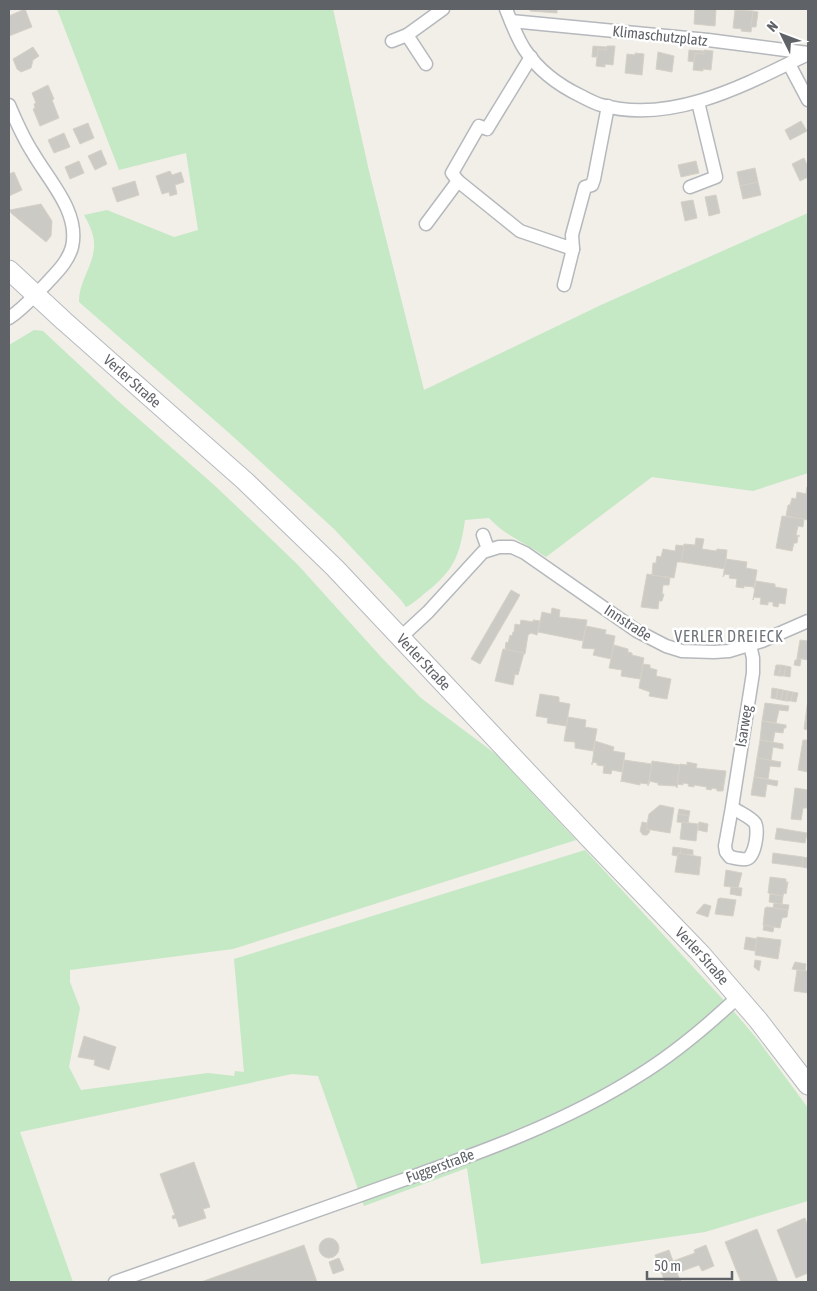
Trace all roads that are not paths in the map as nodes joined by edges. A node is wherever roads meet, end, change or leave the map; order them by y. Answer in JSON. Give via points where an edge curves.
{"nodes":[{"id":1,"x":443,"y":9,"type":"edge"},
{"id":2,"x":506,"y":9,"type":"edge"},
{"id":3,"x":511,"y":21,"type":"junction"},
{"id":4,"x":407,"y":35,"type":"junction"},
{"id":5,"x":392,"y":41,"type":"dead end"},
{"id":6,"x":808,"y":54,"type":"edge"},
{"id":7,"x":531,"y":57,"type":"junction"},
{"id":8,"x":426,"y":64,"type":"dead end"},
{"id":9,"x":789,"y":64,"type":"junction"},
{"id":10,"x":808,"y":100,"type":"edge"},
{"id":11,"x":698,"y":102,"type":"junction"},
{"id":12,"x":9,"y":105,"type":"edge"},
{"id":13,"x":608,"y":106,"type":"junction"},
{"id":14,"x":458,"y":181,"type":"junction"},
{"id":15,"x":690,"y":187,"type":"dead end"},
{"id":16,"x":426,"y":224,"type":"dead end"},
{"id":17,"x":572,"y":249,"type":"junction"},
{"id":18,"x":9,"y":270,"type":"edge"},
{"id":19,"x":564,"y":285,"type":"dead end"},
{"id":20,"x":35,"y":295,"type":"junction"},
{"id":21,"x":9,"y":318,"type":"edge"},
{"id":22,"x":483,"y":535,"type":"dead end"},
{"id":23,"x":488,"y":549,"type":"junction"},
{"id":24,"x":808,"y":621,"type":"edge"},
{"id":25,"x":401,"y":638,"type":"junction"},
{"id":26,"x":750,"y":645,"type":"junction"},
{"id":27,"x":732,"y":808,"type":"dead end"},
{"id":28,"x":738,"y":997,"type":"junction"},
{"id":29,"x":808,"y":1085,"type":"edge"},
{"id":30,"x":115,"y":1282,"type":"edge"}],
"edges":[{"from":1,"to":4,"type":"street"},
{"from":2,"to":3,"type":"street"},
{"from":3,"to":6,"type":"street","name":"Klimaschutzplatz","via":[[708,40]]},
{"from":3,"to":7,"type":"street","via":[[524,50]]},
{"from":4,"to":5,"type":"street"},
{"from":4,"to":8,"type":"street"},
{"from":6,"to":9,"type":"street"},
{"from":7,"to":13,"type":"street","via":[[545,74],[566,88]]},
{"from":7,"to":14,"type":"street","via":[[487,128],[479,126],[452,173]]},
{"from":9,"to":10,"type":"street"},
{"from":9,"to":11,"type":"street"},
{"from":11,"to":13,"type":"street","via":[[674,108],[632,110]]},
{"from":11,"to":15,"type":"street","via":[[716,177]]},
{"from":12,"to":20,"type":"street","via":[[33,154],[66,207],[73,230],[68,256]]},
{"from":13,"to":17,"type":"street","via":[[594,179],[585,187],[572,236]]},
{"from":14,"to":16,"type":"street"},
{"from":14,"to":17,"type":"street","via":[[520,231]]},
{"from":17,"to":19,"type":"street"},
{"from":18,"to":20,"type":"main road","name":"Verler Straße"},
{"from":20,"to":21,"type":"street"},
{"from":20,"to":25,"type":"main road","name":"Verler Straße","via":[[269,503]]},
{"from":22,"to":23,"type":"street"},
{"from":23,"to":25,"type":"street"},
{"from":23,"to":26,"type":"street","name":"Innstraße","via":[[512,547],[525,553],[637,631],[666,646],[714,652]]},
{"from":24,"to":26,"type":"street","name":"Innstraße"},
{"from":25,"to":28,"type":"main road","name":"Verler Straße"},
{"from":26,"to":27,"type":"street","name":"Isarweg","via":[[754,673]]},
{"from":28,"to":29,"type":"main road","name":"Verler Straße"},
{"from":28,"to":30,"type":"street","name":"Fuggerstraße","via":[[689,1040],[637,1077],[531,1132]]}]}
